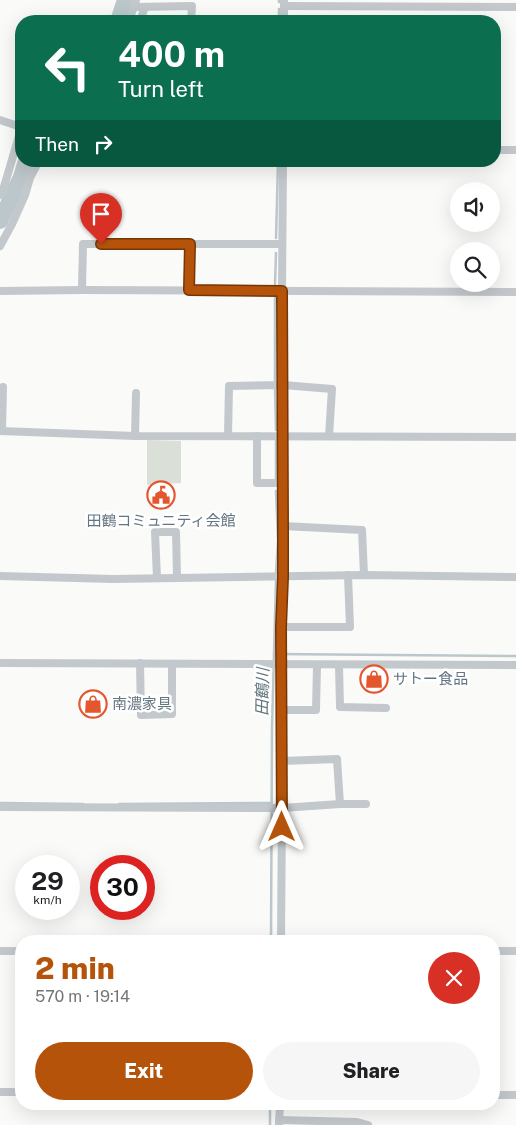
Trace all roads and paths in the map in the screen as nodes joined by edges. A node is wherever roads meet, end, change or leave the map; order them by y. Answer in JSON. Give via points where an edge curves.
{"nodes":[{"id":1,"x":135,"y":3,"type":"edge"},
{"id":2,"x":284,"y":3,"type":"edge"},
{"id":3,"x":145,"y":7,"type":"junction"},
{"id":4,"x":516,"y":7,"type":"edge"},
{"id":5,"x":131,"y":15,"type":"edge"},
{"id":6,"x":142,"y":15,"type":"edge"},
{"id":7,"x":191,"y":15,"type":"edge"},
{"id":8,"x":0,"y":120,"type":"edge"},
{"id":9,"x":15,"y":126,"type":"edge"},
{"id":10,"x":15,"y":149,"type":"edge"},
{"id":11,"x":501,"y":150,"type":"edge"},
{"id":12,"x":516,"y":150,"type":"edge"},
{"id":13,"x":36,"y":167,"type":"edge"},
{"id":14,"x":283,"y":167,"type":"edge"},
{"id":15,"x":0,"y":195,"type":"edge"},
{"id":16,"x":190,"y":244,"type":"junction"},
{"id":17,"x":282,"y":244,"type":"junction"},
{"id":18,"x":0,"y":246,"type":"edge"},
{"id":19,"x":82,"y":290,"type":"junction"},
{"id":20,"x":189,"y":290,"type":"junction"},
{"id":21,"x":0,"y":291,"type":"edge"},
{"id":22,"x":282,"y":291,"type":"junction"},
{"id":23,"x":516,"y":292,"type":"edge"},
{"id":24,"x":283,"y":385,"type":"junction"},
{"id":25,"x":3,"y":387,"type":"dead end"},
{"id":26,"x":136,"y":393,"type":"dead end"},
{"id":27,"x":1,"y":431,"type":"edge"},
{"id":28,"x":135,"y":436,"type":"junction"},
{"id":29,"x":228,"y":436,"type":"junction"},
{"id":30,"x":257,"y":436,"type":"junction"},
{"id":31,"x":283,"y":436,"type":"junction"},
{"id":32,"x":330,"y":436,"type":"junction"},
{"id":33,"x":516,"y":437,"type":"edge"},
{"id":34,"x":283,"y":483,"type":"junction"},
{"id":35,"x":283,"y":526,"type":"junction"},
{"id":36,"x":348,"y":575,"type":"junction"},
{"id":37,"x":364,"y":575,"type":"junction"},
{"id":38,"x":0,"y":576,"type":"edge"},
{"id":39,"x":283,"y":577,"type":"junction"},
{"id":40,"x":516,"y":577,"type":"edge"},
{"id":41,"x":157,"y":578,"type":"junction"},
{"id":42,"x":177,"y":578,"type":"junction"},
{"id":43,"x":281,"y":627,"type":"junction"},
{"id":44,"x":0,"y":662,"type":"edge"},
{"id":45,"x":140,"y":663,"type":"junction"},
{"id":46,"x":280,"y":663,"type":"junction"},
{"id":47,"x":172,"y":664,"type":"junction"},
{"id":48,"x":317,"y":665,"type":"junction"},
{"id":49,"x":339,"y":665,"type":"junction"},
{"id":50,"x":516,"y":665,"type":"edge"},
{"id":51,"x":386,"y":708,"type":"dead end"},
{"id":52,"x":282,"y":710,"type":"junction"},
{"id":53,"x":282,"y":761,"type":"junction"},
{"id":54,"x":340,"y":804,"type":"junction"},
{"id":55,"x":366,"y":804,"type":"dead end"},
{"id":56,"x":0,"y":807,"type":"edge"},
{"id":57,"x":280,"y":808,"type":"junction"},
{"id":58,"x":281,"y":935,"type":"edge"},
{"id":59,"x":0,"y":951,"type":"edge"},
{"id":60,"x":15,"y":951,"type":"edge"},
{"id":61,"x":500,"y":951,"type":"edge"},
{"id":62,"x":516,"y":951,"type":"edge"},
{"id":63,"x":0,"y":1092,"type":"edge"},
{"id":64,"x":15,"y":1092,"type":"edge"},
{"id":65,"x":500,"y":1095,"type":"edge"},
{"id":66,"x":516,"y":1095,"type":"edge"},
{"id":67,"x":279,"y":1122,"type":"edge"},
{"id":68,"x":368,"y":1125,"type":"edge"}],
"edges":[{"from":1,"to":3,"type":"street"},
{"from":1,"to":5,"type":"street"},
{"from":2,"to":4,"type":"street"},
{"from":3,"to":6,"type":"street"},
{"from":3,"to":7,"type":"street","via":[[192,6]]},
{"from":8,"to":9,"type":"street"},
{"from":10,"to":15,"type":"street"},
{"from":11,"to":12,"type":"street"},
{"from":13,"to":18,"type":"street"},
{"from":14,"to":17,"type":"street"},
{"from":16,"to":17,"type":"street"},
{"from":16,"to":19,"type":"street","via":[[83,244]]},
{"from":16,"to":20,"type":"street"},
{"from":17,"to":22,"type":"street"},
{"from":19,"to":20,"type":"street"},
{"from":19,"to":21,"type":"street"},
{"from":20,"to":22,"type":"street"},
{"from":22,"to":23,"type":"street"},
{"from":22,"to":24,"type":"street"},
{"from":24,"to":29,"type":"street","via":[[229,386]]},
{"from":24,"to":31,"type":"street"},
{"from":24,"to":32,"type":"street","via":[[332,389]]},
{"from":25,"to":27,"type":"street"},
{"from":26,"to":28,"type":"street"},
{"from":27,"to":28,"type":"street"},
{"from":28,"to":29,"type":"street"},
{"from":29,"to":30,"type":"street"},
{"from":30,"to":31,"type":"street"},
{"from":30,"to":34,"type":"street","via":[[257,483]]},
{"from":31,"to":32,"type":"street"},
{"from":31,"to":34,"type":"street"},
{"from":32,"to":33,"type":"street"},
{"from":34,"to":35,"type":"street"},
{"from":35,"to":37,"type":"street","via":[[362,530]]},
{"from":35,"to":39,"type":"street"},
{"from":36,"to":37,"type":"street"},
{"from":36,"to":39,"type":"street"},
{"from":36,"to":43,"type":"street","via":[[350,627]]},
{"from":37,"to":40,"type":"street"},
{"from":38,"to":41,"type":"street"},
{"from":39,"to":42,"type":"street"},
{"from":39,"to":43,"type":"street"},
{"from":41,"to":42,"type":"street"},
{"from":41,"to":42,"type":"street","via":[[156,532],[176,532]]},
{"from":43,"to":46,"type":"street"},
{"from":44,"to":45,"type":"street"},
{"from":45,"to":47,"type":"street"},
{"from":45,"to":47,"type":"street","via":[[141,715],[172,714]]},
{"from":46,"to":47,"type":"street"},
{"from":46,"to":48,"type":"street"},
{"from":46,"to":52,"type":"street"},
{"from":48,"to":49,"type":"street"},
{"from":48,"to":52,"type":"street","via":[[316,710]]},
{"from":49,"to":50,"type":"street"},
{"from":49,"to":51,"type":"street","via":[[340,707]]},
{"from":52,"to":53,"type":"street"},
{"from":53,"to":54,"type":"street","via":[[337,760]]},
{"from":53,"to":57,"type":"street"},
{"from":54,"to":55,"type":"street"},
{"from":54,"to":57,"type":"street"},
{"from":56,"to":57,"type":"street"},
{"from":57,"to":58,"type":"street"},
{"from":59,"to":60,"type":"street"},
{"from":61,"to":62,"type":"street"},
{"from":63,"to":64,"type":"street"},
{"from":65,"to":66,"type":"street"},
{"from":67,"to":68,"type":"street","via":[[357,1122]]}]}
